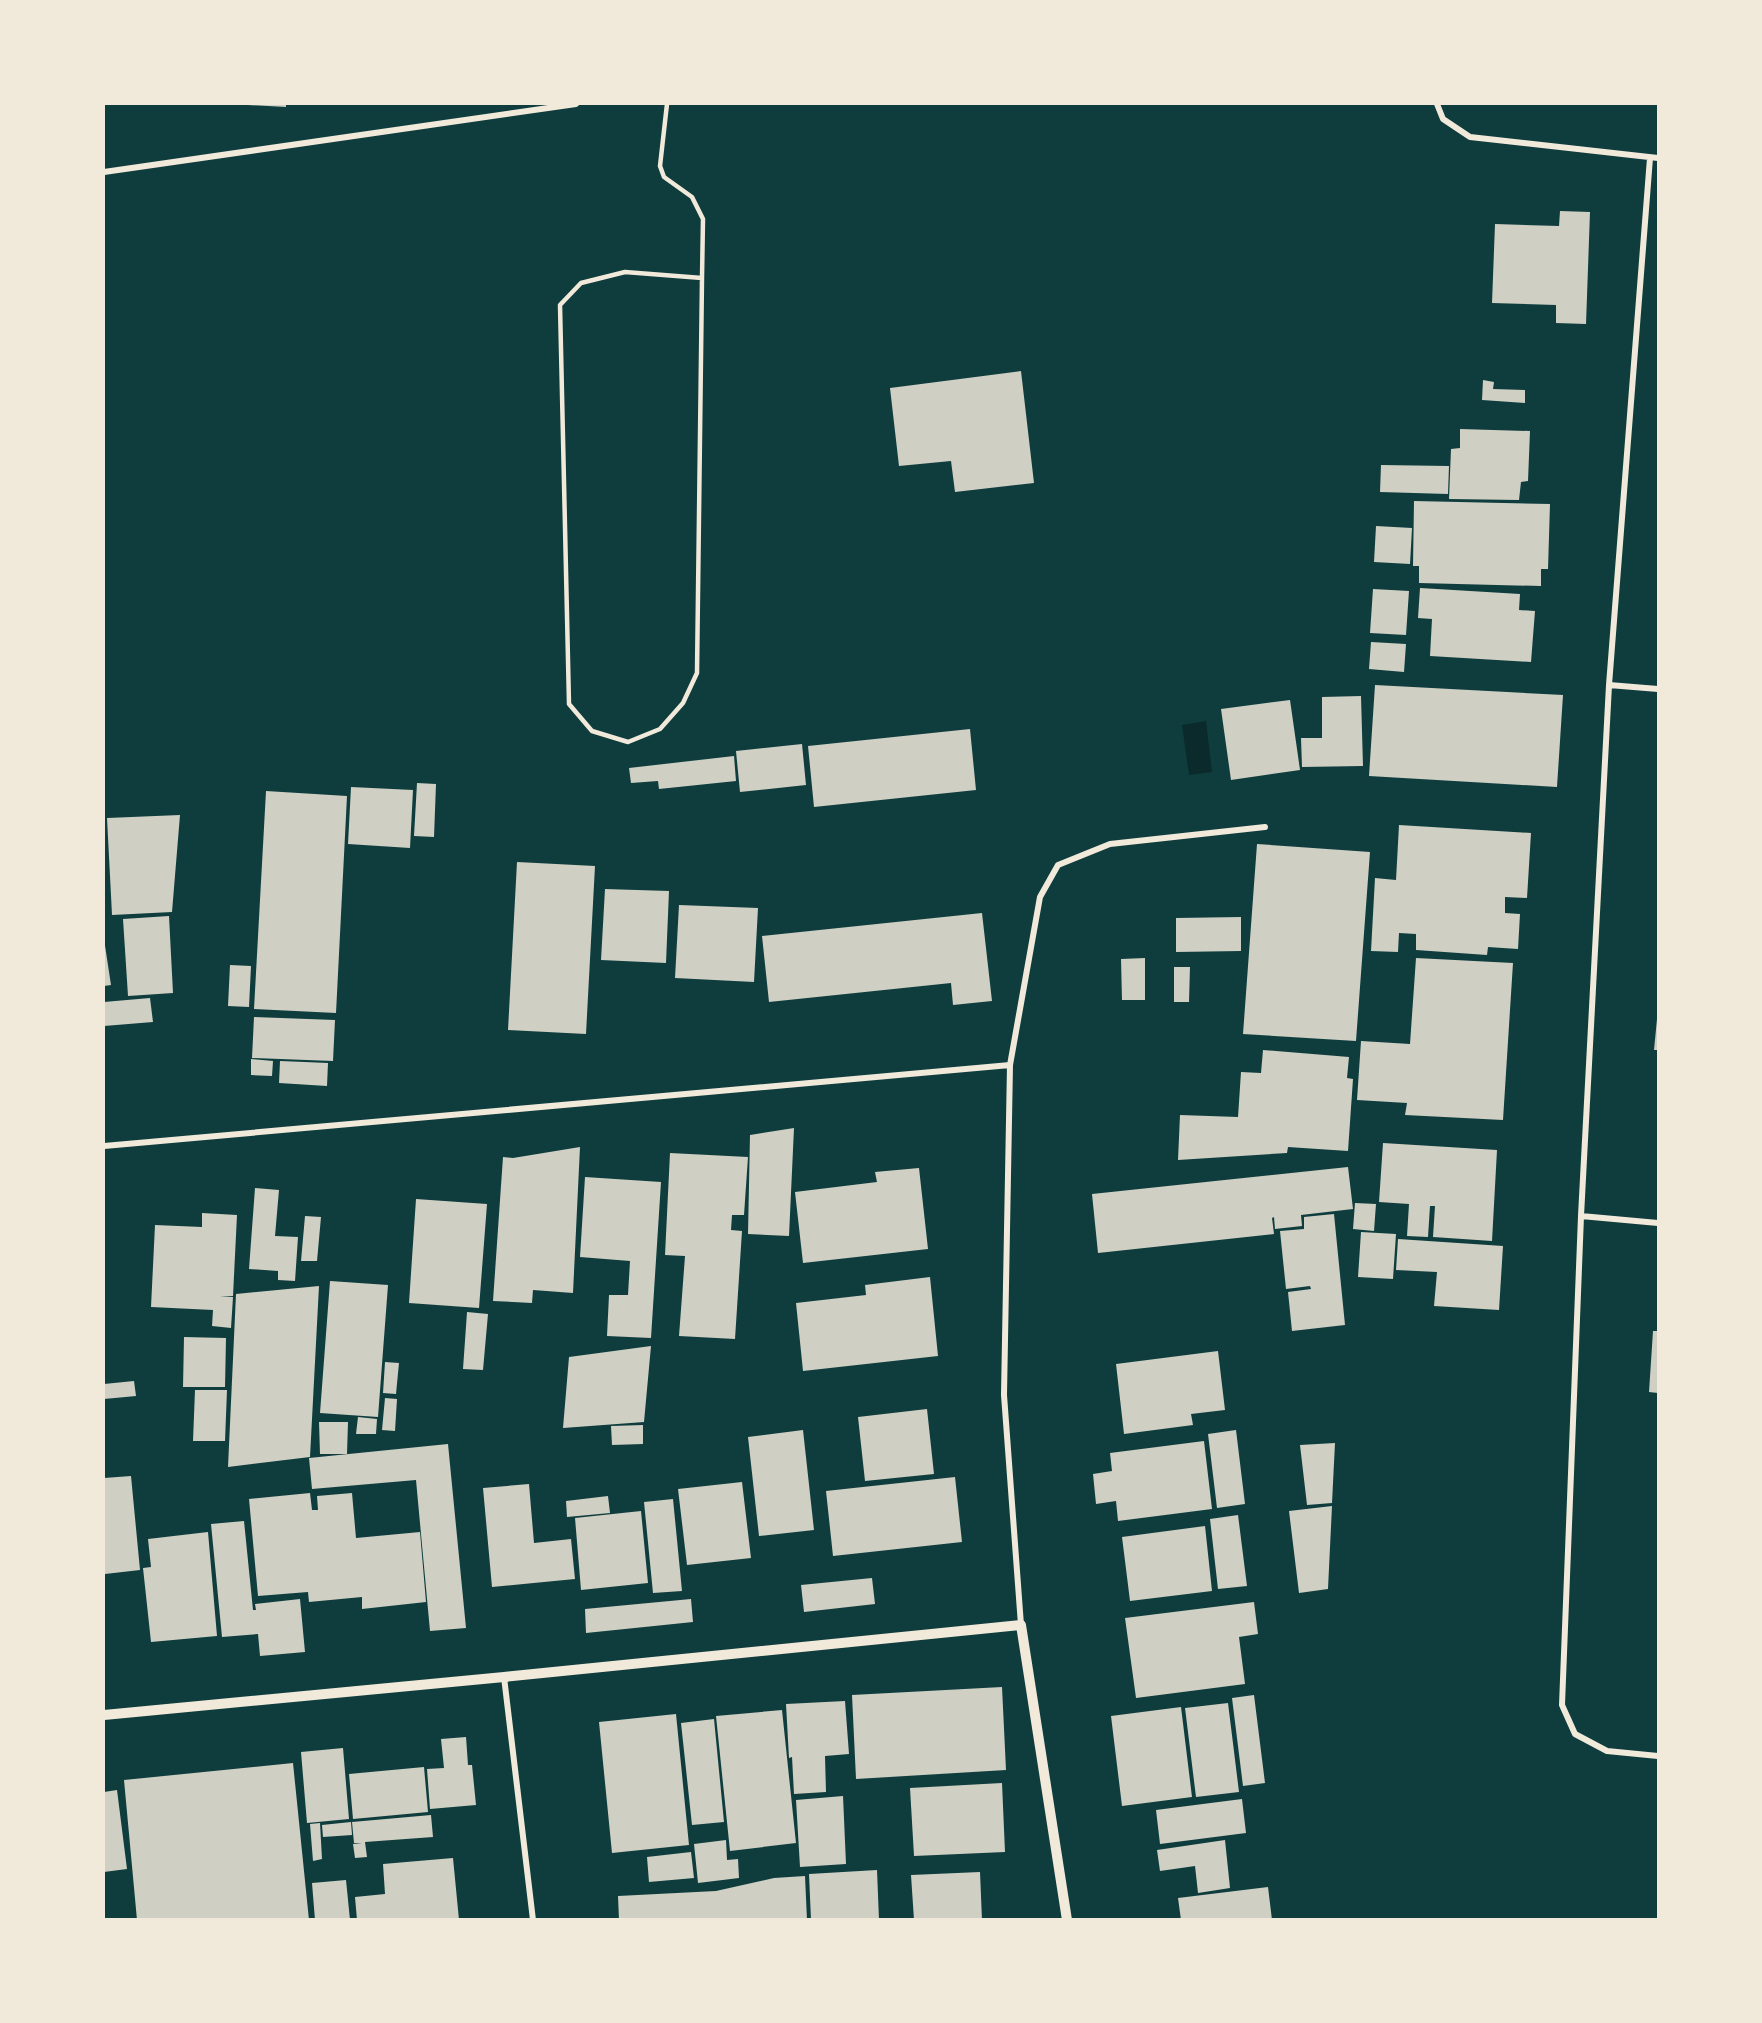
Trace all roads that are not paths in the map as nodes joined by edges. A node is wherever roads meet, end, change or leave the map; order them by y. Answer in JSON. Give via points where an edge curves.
{"nodes":[{"id":1,"x":576,"y":104,"type":"edge"},
{"id":2,"x":667,"y":104,"type":"edge"},
{"id":3,"x":1437,"y":104,"type":"edge"},
{"id":4,"x":1650,"y":158,"type":"junction"},
{"id":5,"x":1659,"y":158,"type":"edge"},
{"id":6,"x":104,"y":172,"type":"edge"},
{"id":7,"x":702,"y":278,"type":"junction"},
{"id":8,"x":1609,"y":685,"type":"junction"},
{"id":9,"x":1659,"y":689,"type":"edge"},
{"id":10,"x":1265,"y":827,"type":"dead end"},
{"id":11,"x":1010,"y":1065,"type":"junction"},
{"id":12,"x":104,"y":1146,"type":"edge"},
{"id":13,"x":1581,"y":1216,"type":"junction"},
{"id":14,"x":1659,"y":1223,"type":"edge"},
{"id":15,"x":1021,"y":1625,"type":"junction"},
{"id":16,"x":504,"y":1677,"type":"junction"},
{"id":17,"x":104,"y":1715,"type":"edge"},
{"id":18,"x":1659,"y":1756,"type":"edge"},
{"id":19,"x":533,"y":1920,"type":"edge"},
{"id":20,"x":1066,"y":1920,"type":"edge"}],
"edges":[{"from":1,"to":6,"type":"street"},
{"from":2,"to":7,"type":"lane","via":[[660,166],[664,177],[692,197],[703,219]]},
{"from":3,"to":4,"type":"street","via":[[1443,119],[1470,137]]},
{"from":4,"to":5,"type":"street"},
{"from":4,"to":8,"type":"street"},
{"from":7,"to":7,"type":"lane","via":[[697,673],[683,702],[660,729],[628,742],[592,731],[569,704],[560,305],[581,283],[625,272]]},
{"from":8,"to":9,"type":"street"},
{"from":8,"to":13,"type":"street"},
{"from":10,"to":11,"type":"street","via":[[1110,844],[1058,865],[1040,897]]},
{"from":11,"to":12,"type":"street"},
{"from":11,"to":15,"type":"street","via":[[1004,1395]]},
{"from":13,"to":14,"type":"street"},
{"from":13,"to":18,"type":"street","via":[[1562,1705],[1575,1734],[1607,1750]]},
{"from":15,"to":16,"type":"street"},
{"from":15,"to":20,"type":"street"},
{"from":16,"to":17,"type":"street"},
{"from":16,"to":19,"type":"street"}]}
